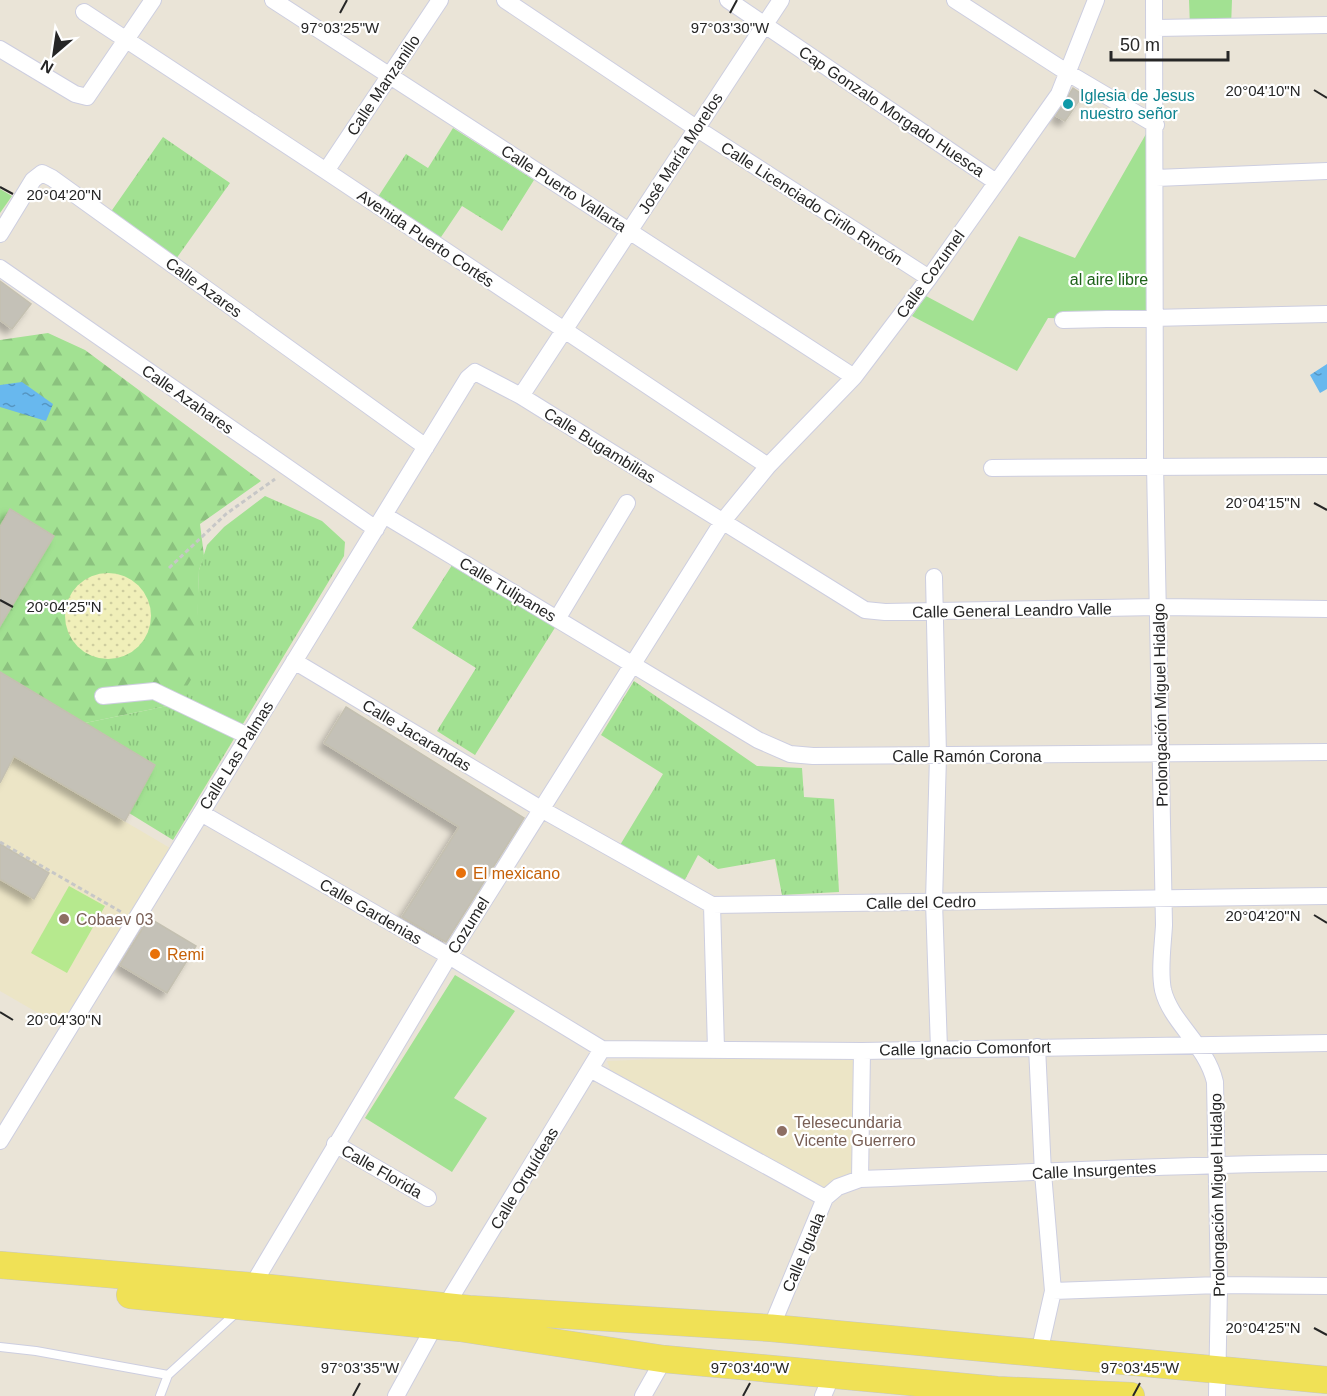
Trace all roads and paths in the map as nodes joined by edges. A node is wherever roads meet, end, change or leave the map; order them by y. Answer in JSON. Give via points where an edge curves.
{"nodes":[{"id":1,"x":153,"y":0,"type":"edge"},
{"id":2,"x":273,"y":0,"type":"edge"},
{"id":3,"x":440,"y":0,"type":"edge"},
{"id":4,"x":505,"y":0,"type":"edge"},
{"id":5,"x":728,"y":0,"type":"edge"},
{"id":6,"x":781,"y":0,"type":"edge"},
{"id":7,"x":955,"y":0,"type":"edge"},
{"id":8,"x":1096,"y":0,"type":"edge"},
{"id":9,"x":1155,"y":0,"type":"edge"},
{"id":10,"x":84,"y":12,"type":"dead end"},
{"id":11,"x":765,"y":23,"type":"junction"},
{"id":12,"x":1327,"y":25,"type":"edge"},
{"id":13,"x":1156,"y":28,"type":"junction"},
{"id":14,"x":126,"y":39,"type":"junction"},
{"id":15,"x":0,"y":49,"type":"edge"},
{"id":16,"x":388,"y":74,"type":"junction"},
{"id":17,"x":1068,"y":74,"type":"junction"},
{"id":18,"x":1156,"y":125,"type":"junction"},
{"id":19,"x":696,"y":128,"type":"junction"},
{"id":20,"x":326,"y":171,"type":"junction"},
{"id":21,"x":1327,"y":171,"type":"edge"},
{"id":22,"x":1156,"y":178,"type":"junction"},
{"id":23,"x":996,"y":182,"type":"junction"},
{"id":24,"x":629,"y":230,"type":"junction"},
{"id":25,"x":0,"y":234,"type":"edge"},
{"id":26,"x":0,"y":268,"type":"edge"},
{"id":27,"x":929,"y":278,"type":"junction"},
{"id":28,"x":1327,"y":314,"type":"edge"},
{"id":29,"x":1155,"y":316,"type":"junction"},
{"id":30,"x":1063,"y":320,"type":"dead end"},
{"id":31,"x":564,"y":331,"type":"junction"},
{"id":32,"x":475,"y":372,"type":"joint"},
{"id":33,"x":854,"y":377,"type":"junction"},
{"id":34,"x":521,"y":396,"type":"junction"},
{"id":35,"x":426,"y":447,"type":"junction"},
{"id":36,"x":1155,"y":465,"type":"junction"},
{"id":37,"x":768,"y":466,"type":"junction"},
{"id":38,"x":1327,"y":466,"type":"edge"},
{"id":39,"x":992,"y":468,"type":"dead end"},
{"id":40,"x":289,"y":469,"type":"junction"},
{"id":41,"x":627,"y":503,"type":"dead end"},
{"id":42,"x":723,"y":521,"type":"junction"},
{"id":43,"x":380,"y":522,"type":"junction"},
{"id":44,"x":169,"y":568,"type":"dead end"},
{"id":45,"x":934,"y":577,"type":"dead end"},
{"id":46,"x":1158,"y":607,"type":"junction"},
{"id":47,"x":1327,"y":609,"type":"edge"},
{"id":48,"x":933,"y":610,"type":"junction"},
{"id":49,"x":557,"y":619,"type":"junction"},
{"id":50,"x":294,"y":662,"type":"junction"},
{"id":51,"x":632,"y":664,"type":"junction"},
{"id":52,"x":103,"y":696,"type":"dead end"},
{"id":53,"x":248,"y":736,"type":"junction"},
{"id":54,"x":1327,"y":752,"type":"edge"},
{"id":55,"x":1161,"y":755,"type":"junction"},
{"id":56,"x":938,"y":756,"type":"junction"},
{"id":57,"x":541,"y":809,"type":"junction"},
{"id":58,"x":201,"y":813,"type":"junction"},
{"id":59,"x":0,"y":842,"type":"edge"},
{"id":60,"x":1327,"y":896,"type":"edge"},
{"id":61,"x":1163,"y":899,"type":"junction"},
{"id":62,"x":934,"y":902,"type":"junction"},
{"id":63,"x":712,"y":905,"type":"junction"},
{"id":64,"x":135,"y":920,"type":"junction"},
{"id":65,"x":449,"y":956,"type":"junction"},
{"id":66,"x":1327,"y":1043,"type":"edge"},
{"id":67,"x":1197,"y":1044,"type":"junction"},
{"id":68,"x":1037,"y":1047,"type":"junction"},
{"id":69,"x":939,"y":1048,"type":"junction"},
{"id":70,"x":602,"y":1049,"type":"junction"},
{"id":71,"x":716,"y":1049,"type":"junction"},
{"id":72,"x":862,"y":1050,"type":"junction"},
{"id":73,"x":590,"y":1070,"type":"junction"},
{"id":74,"x":1,"y":1136,"type":"edge"},
{"id":75,"x":335,"y":1144,"type":"junction"},
{"id":76,"x":1327,"y":1163,"type":"edge"},
{"id":77,"x":1217,"y":1164,"type":"junction"},
{"id":78,"x":1043,"y":1173,"type":"junction"},
{"id":79,"x":860,"y":1179,"type":"junction"},
{"id":80,"x":428,"y":1198,"type":"dead end"},
{"id":81,"x":825,"y":1198,"type":"junction"},
{"id":82,"x":0,"y":1265,"type":"edge"},
{"id":83,"x":0,"y":1283,"type":"edge"},
{"id":84,"x":1219,"y":1285,"type":"junction"},
{"id":85,"x":1327,"y":1286,"type":"edge"},
{"id":86,"x":1053,"y":1291,"type":"junction"},
{"id":87,"x":247,"y":1296,"type":"junction"},
{"id":88,"x":439,"y":1317,"type":"junction"},
{"id":89,"x":771,"y":1329,"type":"junction"},
{"id":90,"x":0,"y":1347,"type":"edge"},
{"id":91,"x":1039,"y":1353,"type":"junction"},
{"id":92,"x":664,"y":1359,"type":"junction"},
{"id":93,"x":168,"y":1375,"type":"junction"},
{"id":94,"x":1327,"y":1380,"type":"edge"},
{"id":95,"x":1217,"y":1384,"type":"edge"},
{"id":96,"x":828,"y":1386,"type":"edge"},
{"id":97,"x":995,"y":1393,"type":"edge"},
{"id":98,"x":160,"y":1396,"type":"edge"},
{"id":99,"x":396,"y":1396,"type":"edge"},
{"id":100,"x":643,"y":1396,"type":"edge"},
{"id":101,"x":1131,"y":1396,"type":"edge"}],
"edges":[{"from":1,"to":14,"type":"street"},
{"from":2,"to":16,"type":"street","name":"Calle Puerto Vallarta"},
{"from":3,"to":16,"type":"street","name":"Calle Manzanillo"},
{"from":4,"to":19,"type":"street","name":"Calle Licenciado Cirilo Rincón"},
{"from":5,"to":11,"type":"street","name":"Cap Gonzalo Morgado Huesca"},
{"from":6,"to":11,"type":"street","name":"José María Morelos"},
{"from":7,"to":17,"type":"street"},
{"from":8,"to":17,"type":"street","name":"Calle Cozumel"},
{"from":9,"to":13,"type":"street","name":"Prolongación Miguel Hidalgo"},
{"from":10,"to":14,"type":"street","name":"Avenida Puerto Cortés"},
{"from":11,"to":19,"type":"street","name":"José María Morelos"},
{"from":11,"to":23,"type":"street","name":"Cap Gonzalo Morgado Huesca"},
{"from":12,"to":13,"type":"street"},
{"from":13,"to":18,"type":"street","name":"Prolongación Miguel Hidalgo"},
{"from":14,"to":15,"type":"street","via":[[87,98]]},
{"from":14,"to":20,"type":"street","name":"Avenida Puerto Cortés"},
{"from":16,"to":20,"type":"street","name":"Calle Manzanillo"},
{"from":16,"to":24,"type":"street","name":"Calle Puerto Vallarta"},
{"from":17,"to":18,"type":"street"},
{"from":17,"to":23,"type":"street","name":"Calle Cozumel","via":[[1059,94]]},
{"from":18,"to":22,"type":"street","name":"Prolongación Miguel Hidalgo"},
{"from":19,"to":24,"type":"street","name":"José María Morelos"},
{"from":19,"to":27,"type":"street","name":"Calle Licenciado Cirilo Rincón"},
{"from":20,"to":31,"type":"street","name":"Avenida Puerto Cortés"},
{"from":21,"to":22,"type":"street"},
{"from":22,"to":29,"type":"street","name":"Prolongación Miguel Hidalgo"},
{"from":23,"to":27,"type":"street","name":"Calle Cozumel"},
{"from":24,"to":31,"type":"street","name":"José María Morelos"},
{"from":24,"to":33,"type":"street","name":"Calle Puerto Vallarta"},
{"from":25,"to":35,"type":"street","name":"Calle Azares","via":[[33,180],[42,173],[52,178]]},
{"from":26,"to":40,"type":"street","name":"Calle Azahares"},
{"from":27,"to":33,"type":"street","name":"Calle Cozumel"},
{"from":28,"to":29,"type":"street"},
{"from":29,"to":30,"type":"street"},
{"from":29,"to":36,"type":"street","name":"Prolongación Miguel Hidalgo"},
{"from":31,"to":34,"type":"street","name":"José María Morelos"},
{"from":31,"to":37,"type":"street","name":"Avenida Puerto Cortés"},
{"from":32,"to":34,"type":"street","name":"Calle Bugambilias"},
{"from":32,"to":35,"type":"street","name":"Calle Las Palmas"},
{"from":33,"to":37,"type":"street","name":"Calle Cozumel"},
{"from":34,"to":42,"type":"street","name":"Calle Bugambilias"},
{"from":35,"to":43,"type":"street","name":"Calle Las Palmas"},
{"from":36,"to":38,"type":"street"},
{"from":36,"to":39,"type":"street"},
{"from":36,"to":46,"type":"street","name":"Prolongación Miguel Hidalgo"},
{"from":37,"to":42,"type":"street","name":"Calle Cozumel"},
{"from":40,"to":43,"type":"street","name":"Calle Azahares"},
{"from":40,"to":44,"type":"path","via":[[226,514]]},
{"from":41,"to":49,"type":"street"},
{"from":42,"to":48,"type":"street","name":"Calle General Leandro Valle","via":[[866,610]]},
{"from":42,"to":51,"type":"street","name":"Cozumel"},
{"from":43,"to":49,"type":"street","name":"Calle Tulipanes"},
{"from":43,"to":50,"type":"street","name":"Calle Las Palmas"},
{"from":45,"to":48,"type":"street"},
{"from":46,"to":47,"type":"street","name":"Calle General Leandro Valle"},
{"from":46,"to":48,"type":"street","name":"Calle General Leandro Valle"},
{"from":46,"to":55,"type":"street","name":"Prolongación Miguel Hidalgo"},
{"from":48,"to":56,"type":"street"},
{"from":49,"to":51,"type":"street","name":"Calle Tulipanes"},
{"from":50,"to":53,"type":"street","name":"Calle Las Palmas"},
{"from":50,"to":57,"type":"street","name":"Calle Jacarandas"},
{"from":51,"to":56,"type":"street","name":"Calle Ramón Corona","via":[[758,740],[790,754]]},
{"from":51,"to":57,"type":"street","name":"Cozumel"},
{"from":52,"to":53,"type":"street","via":[[154,691]]},
{"from":53,"to":58,"type":"street","name":"Calle Las Palmas"},
{"from":54,"to":55,"type":"street","name":"Calle Ramón Corona"},
{"from":55,"to":56,"type":"street","name":"Calle Ramón Corona"},
{"from":55,"to":61,"type":"street","name":"Prolongación Miguel Hidalgo"},
{"from":56,"to":62,"type":"street"},
{"from":57,"to":63,"type":"street"},
{"from":57,"to":65,"type":"street","name":"Cozumel"},
{"from":58,"to":64,"type":"street","name":"Calle Las Palmas"},
{"from":58,"to":65,"type":"street","name":"Calle Gardenias"},
{"from":59,"to":64,"type":"path"},
{"from":60,"to":61,"type":"street","name":"Calle del Cedro"},
{"from":61,"to":62,"type":"street","name":"Calle del Cedro"},
{"from":61,"to":67,"type":"street","name":"Prolongación Miguel Hidalgo","via":[[1163,990]]},
{"from":62,"to":63,"type":"street","name":"Calle del Cedro"},
{"from":62,"to":69,"type":"street"},
{"from":63,"to":71,"type":"street"},
{"from":64,"to":74,"type":"street","name":"Calle Las Palmas"},
{"from":65,"to":70,"type":"street","name":"Calle Gardenias"},
{"from":65,"to":75,"type":"street","name":"Cozumel"},
{"from":66,"to":67,"type":"street","name":"Calle Ignacio Comonfort"},
{"from":67,"to":68,"type":"street","name":"Calle Ignacio Comonfort"},
{"from":67,"to":77,"type":"street","name":"Prolongación Miguel Hidalgo","via":[[1210,1063],[1215,1082]]},
{"from":68,"to":69,"type":"street","name":"Calle Ignacio Comonfort"},
{"from":68,"to":78,"type":"street"},
{"from":69,"to":72,"type":"street","name":"Calle Ignacio Comonfort"},
{"from":70,"to":71,"type":"street","name":"Calle Ignacio Comonfort"},
{"from":70,"to":73,"type":"street","name":"Calle Orquídeas"},
{"from":71,"to":72,"type":"street","name":"Calle Ignacio Comonfort"},
{"from":72,"to":79,"type":"street"},
{"from":73,"to":81,"type":"street"},
{"from":73,"to":88,"type":"street","name":"Calle Orquídeas"},
{"from":75,"to":80,"type":"street","name":"Calle Florida"},
{"from":75,"to":87,"type":"street","name":"Cozumel"},
{"from":76,"to":77,"type":"street","name":"Calle Insurgentes"},
{"from":77,"to":78,"type":"street","name":"Calle Insurgentes"},
{"from":77,"to":84,"type":"street","name":"Prolongación Miguel Hidalgo"},
{"from":78,"to":79,"type":"street","name":"Calle Insurgentes"},
{"from":78,"to":86,"type":"street"},
{"from":79,"to":81,"type":"street","name":"Calle Iguala","via":[[838,1187]]},
{"from":81,"to":89,"type":"street","name":"Calle Iguala"},
{"from":82,"to":87,"type":"main road"},
{"from":83,"to":87,"type":"main road"},
{"from":84,"to":85,"type":"street"},
{"from":84,"to":86,"type":"street"},
{"from":84,"to":95,"type":"street","name":"Prolongación Miguel Hidalgo"},
{"from":86,"to":91,"type":"street"},
{"from":87,"to":88,"type":"main road"},
{"from":87,"to":93,"type":"lane"},
{"from":88,"to":89,"type":"main road"},
{"from":88,"to":92,"type":"main road","via":[[460,1328]]},
{"from":88,"to":99,"type":"street","name":"Calle Orquídeas"},
{"from":89,"to":91,"type":"main road"},
{"from":90,"to":93,"type":"lane"},
{"from":91,"to":95,"type":"main road"},
{"from":92,"to":96,"type":"main road"},
{"from":92,"to":100,"type":"street"},
{"from":93,"to":98,"type":"lane"},
{"from":94,"to":95,"type":"main road"},
{"from":96,"to":97,"type":"main road"},
{"from":97,"to":101,"type":"main road"}]}
